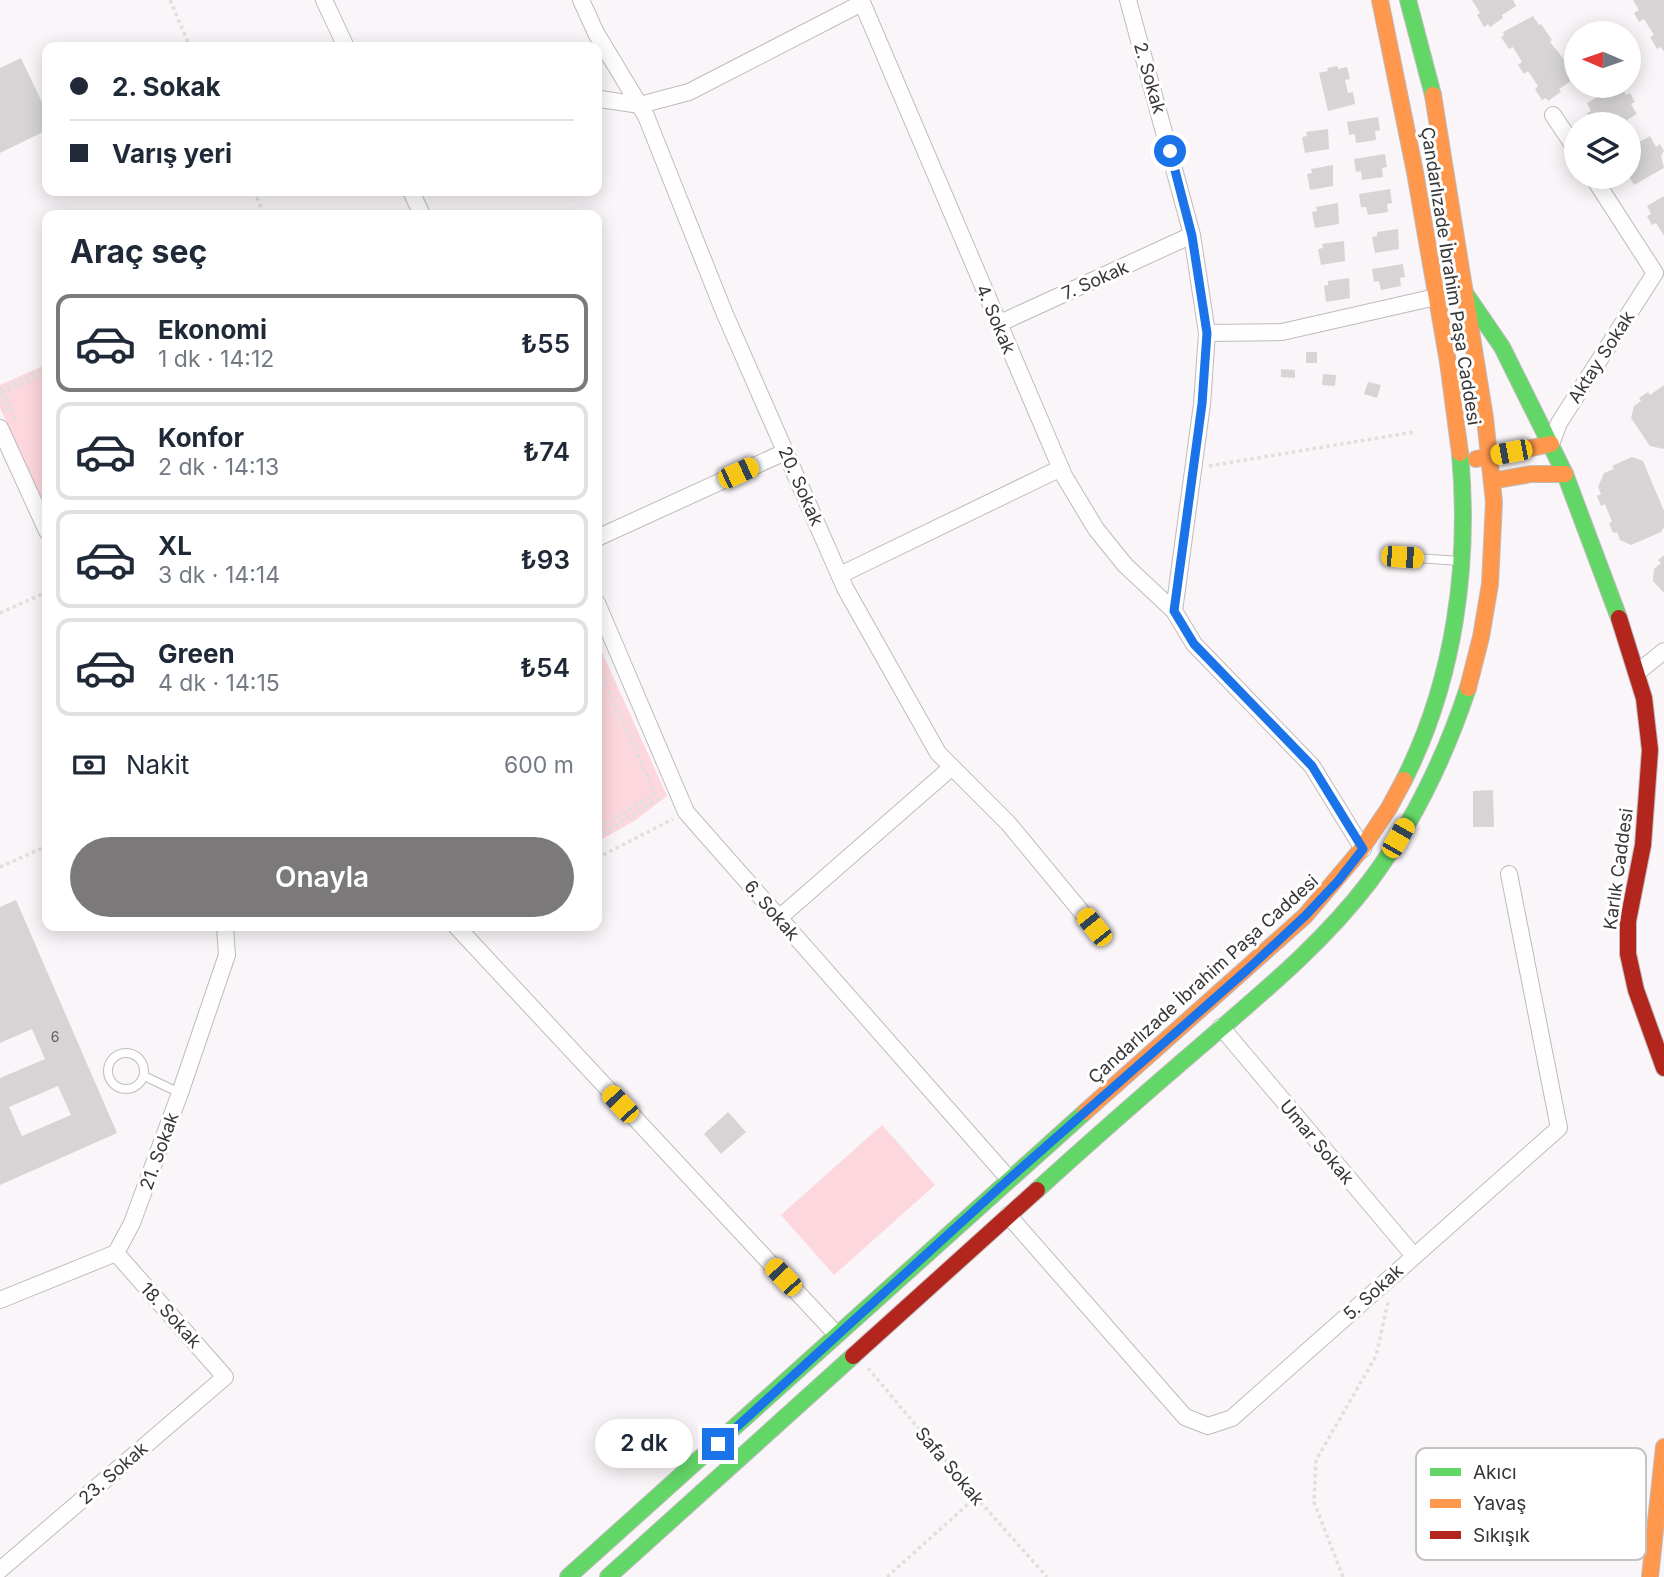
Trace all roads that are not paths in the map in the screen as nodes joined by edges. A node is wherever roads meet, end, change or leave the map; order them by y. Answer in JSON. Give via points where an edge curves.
{"nodes":[{"id":1,"x":324,"y":0,"type":"edge"},
{"id":2,"x":581,"y":0,"type":"edge"},
{"id":3,"x":1128,"y":0,"type":"edge"},
{"id":4,"x":1380,"y":0,"type":"edge"},
{"id":5,"x":1408,"y":0,"type":"edge"},
{"id":6,"x":861,"y":2,"type":"edge"},
{"id":7,"x":344,"y":42,"type":"edge"},
{"id":8,"x":602,"y":42,"type":"edge"},
{"id":9,"x":602,"y":43,"type":"edge"},
{"id":10,"x":602,"y":99,"type":"edge"},
{"id":11,"x":640,"y":105,"type":"junction"},
{"id":12,"x":1553,"y":115,"type":"dead end"},
{"id":13,"x":1564,"y":132,"type":"edge"},
{"id":14,"x":1601,"y":189,"type":"edge"},
{"id":15,"x":1192,"y":236,"type":"junction"},
{"id":16,"x":1463,"y":290,"type":"junction"},
{"id":17,"x":1436,"y":298,"type":"junction"},
{"id":18,"x":998,"y":324,"type":"junction"},
{"id":19,"x":1207,"y":333,"type":"junction"},
{"id":20,"x":0,"y":428,"type":"edge"},
{"id":21,"x":1551,"y":444,"type":"junction"},
{"id":22,"x":785,"y":452,"type":"junction"},
{"id":23,"x":1491,"y":456,"type":"junction"},
{"id":24,"x":1461,"y":462,"type":"junction"},
{"id":25,"x":1061,"y":468,"type":"junction"},
{"id":26,"x":1565,"y":474,"type":"junction"},
{"id":27,"x":1492,"y":481,"type":"junction"},
{"id":28,"x":42,"y":520,"type":"edge"},
{"id":29,"x":602,"y":536,"type":"edge"},
{"id":30,"x":1402,"y":557,"type":"dead end"},
{"id":31,"x":1463,"y":562,"type":"junction"},
{"id":32,"x":840,"y":575,"type":"junction"},
{"id":33,"x":1174,"y":611,"type":"junction"},
{"id":34,"x":602,"y":615,"type":"edge"},
{"id":35,"x":1664,"y":651,"type":"edge"},
{"id":36,"x":1638,"y":672,"type":"junction"},
{"id":37,"x":952,"y":767,"type":"junction"},
{"id":38,"x":1363,"y":849,"type":"junction"},
{"id":39,"x":1509,"y":874,"type":"dead end"},
{"id":40,"x":779,"y":918,"type":"junction"},
{"id":41,"x":1094,"y":927,"type":"dead end"},
{"id":42,"x":225,"y":931,"type":"edge"},
{"id":43,"x":461,"y":931,"type":"edge"},
{"id":44,"x":1656,"y":1026,"type":"edge"},
{"id":45,"x":1221,"y":1027,"type":"junction"},
{"id":46,"x":1664,"y":1068,"type":"edge"},
{"id":47,"x":144,"y":1076,"type":"junction"},
{"id":48,"x":180,"y":1094,"type":"junction"},
{"id":49,"x":1009,"y":1179,"type":"junction"},
{"id":50,"x":1008,"y":1215,"type":"junction"},
{"id":51,"x":116,"y":1253,"type":"junction"},
{"id":52,"x":1414,"y":1255,"type":"junction"},
{"id":53,"x":0,"y":1300,"type":"edge"},
{"id":54,"x":837,"y":1335,"type":"junction"},
{"id":55,"x":225,"y":1377,"type":"joint"},
{"id":56,"x":1664,"y":1447,"type":"edge"},
{"id":57,"x":0,"y":1570,"type":"edge"},
{"id":58,"x":568,"y":1577,"type":"edge"},
{"id":59,"x":608,"y":1577,"type":"edge"},
{"id":60,"x":1650,"y":1577,"type":"edge"}],
"edges":[{"from":1,"to":7,"type":"street"},
{"from":2,"to":8,"type":"street","name":"20. Sokak"},
{"from":3,"to":15,"type":"street","name":"2. Sokak"},
{"from":4,"to":17,"type":"main road","name":"Çandarlızade İbrahim Paşa Caddesi"},
{"from":5,"to":16,"type":"main road","name":"Çandarlızade İbrahim Paşa Caddesi","via":[[1424,47],[1442,136]]},
{"from":6,"to":11,"type":"street","via":[[689,92]]},
{"from":6,"to":18,"type":"street","name":"4. Sokak"},
{"from":9,"to":11,"type":"street","name":"20. Sokak"},
{"from":10,"to":11,"type":"street"},
{"from":11,"to":22,"type":"street","name":"20. Sokak"},
{"from":12,"to":13,"type":"street"},
{"from":14,"to":21,"type":"street","name":"Aktay Sokak","via":[[1655,273],[1559,424]]},
{"from":15,"to":18,"type":"street","name":"7. Sokak"},
{"from":15,"to":19,"type":"street","name":"2. Sokak"},
{"from":16,"to":21,"type":"main road","name":"Karlık Caddesi","via":[[1502,347]]},
{"from":16,"to":23,"type":"main road","name":"Çandarlızade İbrahim Paşa Caddesi"},
{"from":17,"to":19,"type":"street","via":[[1282,332]]},
{"from":17,"to":24,"type":"main road","name":"Çandarlızade İbrahim Paşa Caddesi"},
{"from":18,"to":25,"type":"street","name":"4. Sokak"},
{"from":19,"to":33,"type":"street","name":"2. Sokak"},
{"from":20,"to":28,"type":"street"},
{"from":21,"to":23,"type":"main road"},
{"from":21,"to":26,"type":"main road","name":"Karlık Caddesi"},
{"from":22,"to":29,"type":"street"},
{"from":22,"to":32,"type":"street","name":"20. Sokak"},
{"from":23,"to":24,"type":"main road"},
{"from":23,"to":27,"type":"main road","name":"Çandarlızade İbrahim Paşa Caddesi"},
{"from":24,"to":31,"type":"main road","name":"Çandarlızade İbrahim Paşa Caddesi"},
{"from":25,"to":32,"type":"street"},
{"from":25,"to":33,"type":"street","name":"4. Sokak","via":[[1096,529]]},
{"from":26,"to":27,"type":"main road"},
{"from":26,"to":36,"type":"main road","name":"Karlık Caddesi"},
{"from":27,"to":45,"type":"main road","name":"Çandarlızade İbrahim Paşa Caddesi","via":[[1494,525],[1485,619],[1448,746],[1371,880],[1335,924]]},
{"from":30,"to":31,"type":"lane"},
{"from":31,"to":38,"type":"main road","name":"Çandarlızade İbrahim Paşa Caddesi","via":[[1452,638],[1431,710],[1408,770]]},
{"from":32,"to":37,"type":"street","name":"20. Sokak","via":[[938,752]]},
{"from":33,"to":38,"type":"street","name":"4. Sokak","via":[[1194,644],[1312,766]]},
{"from":34,"to":40,"type":"street","name":"6. Sokak","via":[[686,811]]},
{"from":35,"to":36,"type":"street"},
{"from":36,"to":44,"type":"main road","name":"Karlık Caddesi","via":[[1650,750],[1643,845],[1628,921],[1628,954],[1636,990]]},
{"from":37,"to":40,"type":"street"},
{"from":37,"to":41,"type":"street","name":"20. Sokak","via":[[1008,823]]},
{"from":38,"to":49,"type":"main road","name":"Çandarlızade İbrahim Paşa Caddesi","via":[[1305,916]]},
{"from":39,"to":52,"type":"street","name":"5. Sokak","via":[[1559,1128]]},
{"from":40,"to":49,"type":"street","name":"6. Sokak"},
{"from":42,"to":48,"type":"street","name":"21. Sokak","via":[[227,955]]},
{"from":43,"to":54,"type":"street"},
{"from":44,"to":46,"type":"main road","name":"Karlık Caddesi"},
{"from":45,"to":50,"type":"main road","name":"Çandarlızade İbrahim Paşa Caddesi"},
{"from":45,"to":52,"type":"street","name":"Umar Sokak"},
{"from":47,"to":47,"type":"lane","via":[[140,1059],[130,1054],[118,1055],[108,1069],[111,1081],[120,1088],[137,1086]]},
{"from":47,"to":48,"type":"lane"},
{"from":48,"to":51,"type":"street","name":"21. Sokak","via":[[132,1223]]},
{"from":49,"to":54,"type":"main road","name":"Çandarlızade İbrahim Paşa Caddesi"},
{"from":50,"to":52,"type":"street","name":"5. Sokak","via":[[1185,1417],[1208,1426],[1232,1418]]},
{"from":50,"to":59,"type":"main road","name":"Çandarlızade İbrahim Paşa Caddesi"},
{"from":51,"to":53,"type":"street"},
{"from":51,"to":55,"type":"street","name":"18. Sokak"},
{"from":54,"to":58,"type":"main road","name":"Çandarlızade İbrahim Paşa Caddesi"},
{"from":55,"to":57,"type":"street","name":"23. Sokak"},
{"from":56,"to":60,"type":"main road"}]}
